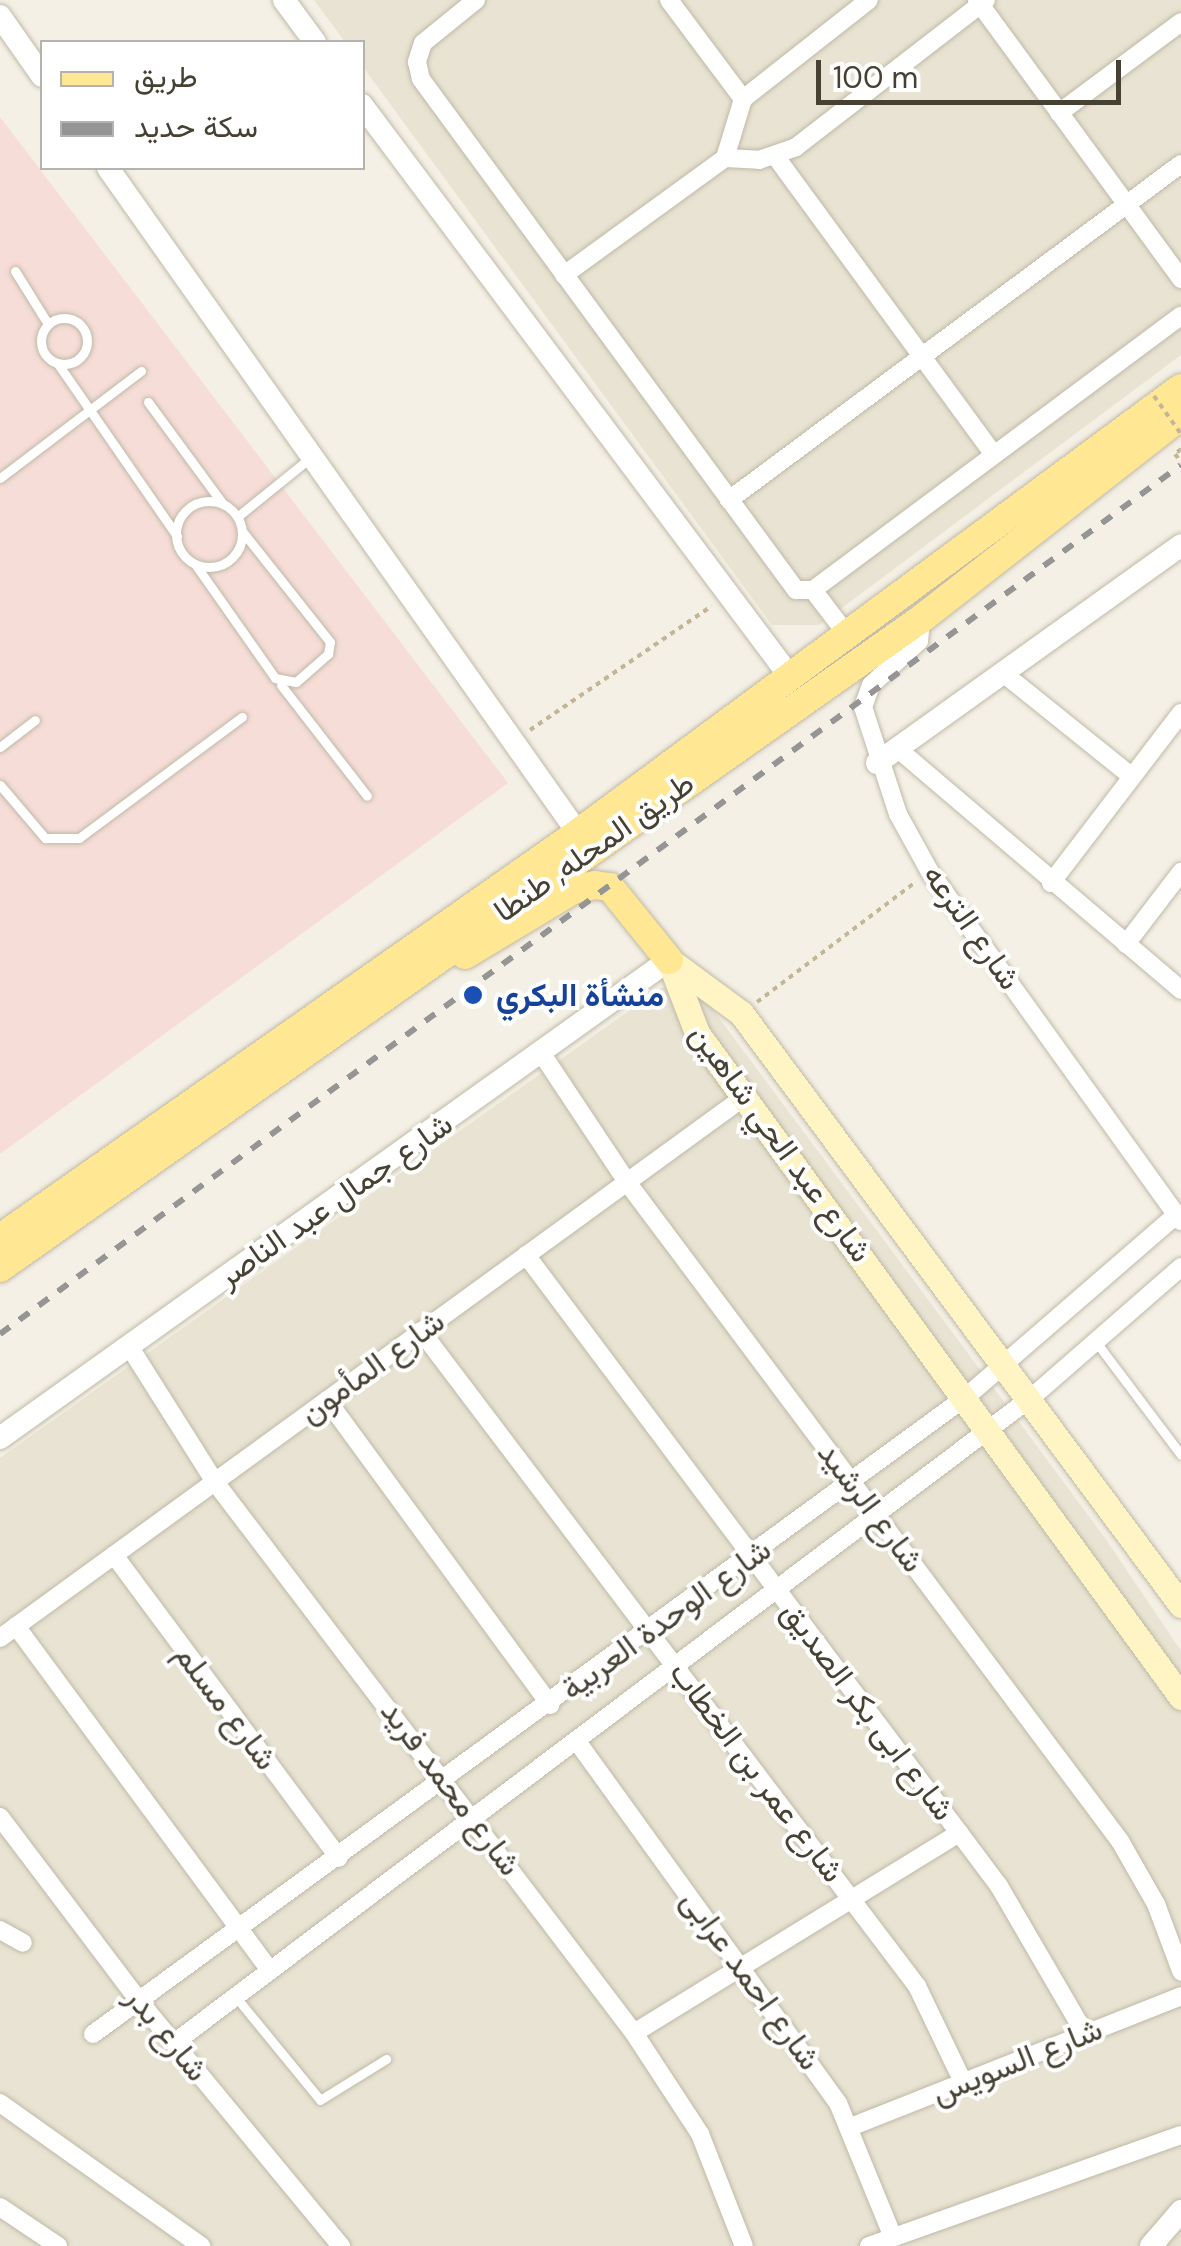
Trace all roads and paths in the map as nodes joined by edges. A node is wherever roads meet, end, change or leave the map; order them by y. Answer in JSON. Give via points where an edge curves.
{"nodes":[{"id":1,"x":284,"y":0,"type":"edge"},
{"id":2,"x":476,"y":0,"type":"edge"},
{"id":3,"x":669,"y":0,"type":"edge"},
{"id":4,"x":869,"y":0,"type":"edge"},
{"id":5,"x":981,"y":2,"type":"edge"},
{"id":6,"x":0,"y":16,"type":"edge"},
{"id":7,"x":1181,"y":22,"type":"edge"},
{"id":8,"x":314,"y":40,"type":"edge"},
{"id":9,"x":40,"y":73,"type":"edge"},
{"id":10,"x":743,"y":99,"type":"junction"},
{"id":11,"x":365,"y":110,"type":"edge"},
{"id":12,"x":1060,"y":113,"type":"junction"},
{"id":13,"x":776,"y":157,"type":"junction"},
{"id":14,"x":724,"y":158,"type":"junction"},
{"id":15,"x":1181,"y":164,"type":"edge"},
{"id":16,"x":109,"y":170,"type":"edge"},
{"id":17,"x":1126,"y":204,"type":"junction"},
{"id":18,"x":14,"y":271,"type":"dead end"},
{"id":19,"x":564,"y":275,"type":"junction"},
{"id":20,"x":1181,"y":279,"type":"edge"},
{"id":21,"x":1181,"y":316,"type":"edge"},
{"id":22,"x":48,"y":324,"type":"junction"},
{"id":23,"x":922,"y":356,"type":"junction"},
{"id":24,"x":58,"y":364,"type":"junction"},
{"id":25,"x":141,"y":371,"type":"dead end"},
{"id":26,"x":1168,"y":392,"type":"edge"},
{"id":27,"x":148,"y":402,"type":"dead end"},
{"id":28,"x":87,"y":413,"type":"junction"},
{"id":29,"x":1181,"y":416,"type":"edge"},
{"id":30,"x":1181,"y":434,"type":"edge"},
{"id":31,"x":1181,"y":449,"type":"edge"},
{"id":32,"x":313,"y":455,"type":"junction"},
{"id":33,"x":994,"y":455,"type":"junction"},
{"id":34,"x":1181,"y":462,"type":"edge"},
{"id":35,"x":0,"y":478,"type":"edge"},
{"id":36,"x":728,"y":500,"type":"junction"},
{"id":37,"x":224,"y":504,"type":"junction"},
{"id":38,"x":238,"y":517,"type":"junction"},
{"id":39,"x":242,"y":532,"type":"junction"},
{"id":40,"x":176,"y":536,"type":"junction"},
{"id":41,"x":1177,"y":554,"type":"edge"},
{"id":42,"x":195,"y":564,"type":"junction"},
{"id":43,"x":813,"y":590,"type":"junction"},
{"id":44,"x":729,"y":595,"type":"junction"},
{"id":45,"x":921,"y":619,"type":"junction"},
{"id":46,"x":848,"y":636,"type":"junction"},
{"id":47,"x":1004,"y":673,"type":"junction"},
{"id":48,"x":791,"y":678,"type":"junction"},
{"id":49,"x":279,"y":682,"type":"junction"},
{"id":50,"x":1181,"y":713,"type":"edge"},
{"id":51,"x":242,"y":717,"type":"dead end"},
{"id":52,"x":35,"y":720,"type":"dead end"},
{"id":53,"x":514,"y":741,"type":"junction"},
{"id":54,"x":0,"y":747,"type":"edge"},
{"id":55,"x":898,"y":749,"type":"junction"},
{"id":56,"x":878,"y":763,"type":"junction"},
{"id":57,"x":1131,"y":776,"type":"junction"},
{"id":58,"x":0,"y":785,"type":"edge"},
{"id":59,"x":367,"y":796,"type":"dead end"},
{"id":60,"x":578,"y":833,"type":"junction"},
{"id":61,"x":930,"y":872,"type":"junction"},
{"id":62,"x":1181,"y":872,"type":"edge"},
{"id":63,"x":1051,"y":883,"type":"junction"},
{"id":64,"x":1126,"y":944,"type":"junction"},
{"id":65,"x":450,"y":949,"type":"junction"},
{"id":66,"x":669,"y":960,"type":"junction"},
{"id":67,"x":1181,"y":990,"type":"edge"},
{"id":68,"x":741,"y":1014,"type":"junction"},
{"id":69,"x":542,"y":1054,"type":"junction"},
{"id":70,"x":744,"y":1096,"type":"junction"},
{"id":71,"x":627,"y":1182,"type":"junction"},
{"id":72,"x":1178,"y":1218,"type":"edge"},
{"id":73,"x":0,"y":1238,"type":"edge"},
{"id":74,"x":526,"y":1255,"type":"junction"},
{"id":75,"x":1181,"y":1267,"type":"edge"},
{"id":76,"x":0,"y":1268,"type":"edge"},
{"id":77,"x":422,"y":1331,"type":"junction"},
{"id":78,"x":1096,"y":1342,"type":"junction"},
{"id":79,"x":128,"y":1346,"type":"junction"},
{"id":80,"x":1008,"y":1363,"type":"junction"},
{"id":81,"x":966,"y":1397,"type":"junction"},
{"id":82,"x":1032,"y":1397,"type":"junction"},
{"id":83,"x":328,"y":1400,"type":"junction"},
{"id":84,"x":989,"y":1429,"type":"junction"},
{"id":85,"x":0,"y":1438,"type":"edge"},
{"id":86,"x":1181,"y":1454,"type":"edge"},
{"id":87,"x":215,"y":1482,"type":"junction"},
{"id":88,"x":853,"y":1482,"type":"junction"},
{"id":89,"x":877,"y":1514,"type":"junction"},
{"id":90,"x":114,"y":1555,"type":"junction"},
{"id":91,"x":751,"y":1557,"type":"junction"},
{"id":92,"x":776,"y":1590,"type":"junction"},
{"id":93,"x":1181,"y":1605,"type":"edge"},
{"id":94,"x":16,"y":1626,"type":"junction"},
{"id":95,"x":650,"y":1632,"type":"junction"},
{"id":96,"x":0,"y":1638,"type":"edge"},
{"id":97,"x":676,"y":1666,"type":"junction"},
{"id":98,"x":1181,"y":1697,"type":"edge"},
{"id":99,"x":550,"y":1704,"type":"junction"},
{"id":100,"x":576,"y":1740,"type":"junction"},
{"id":101,"x":446,"y":1781,"type":"junction"},
{"id":102,"x":0,"y":1817,"type":"edge"},
{"id":103,"x":474,"y":1817,"type":"junction"},
{"id":104,"x":959,"y":1833,"type":"junction"},
{"id":105,"x":338,"y":1858,"type":"junction"},
{"id":106,"x":856,"y":1902,"type":"junction"},
{"id":107,"x":239,"y":1929,"type":"junction"},
{"id":108,"x":0,"y":1930,"type":"edge"},
{"id":109,"x":23,"y":1944,"type":"dead end"},
{"id":110,"x":270,"y":1970,"type":"junction"},
{"id":111,"x":744,"y":1970,"type":"junction"},
{"id":112,"x":1181,"y":1972,"type":"edge"},
{"id":113,"x":235,"y":1996,"type":"junction"},
{"id":114,"x":1181,"y":1996,"type":"edge"},
{"id":115,"x":139,"y":2001,"type":"junction"},
{"id":116,"x":93,"y":2034,"type":"dead end"},
{"id":117,"x":634,"y":2034,"type":"junction"},
{"id":118,"x":1085,"y":2034,"type":"junction"},
{"id":119,"x":174,"y":2043,"type":"junction"},
{"id":120,"x":386,"y":2059,"type":"dead end"},
{"id":121,"x":963,"y":2082,"type":"junction"},
{"id":122,"x":0,"y":2104,"type":"edge"},
{"id":123,"x":853,"y":2126,"type":"junction"},
{"id":124,"x":1181,"y":2134,"type":"edge"},
{"id":125,"x":0,"y":2207,"type":"edge"},
{"id":126,"x":1181,"y":2211,"type":"edge"},
{"id":127,"x":894,"y":2237,"type":"junction"},
{"id":128,"x":58,"y":2246,"type":"edge"},
{"id":129,"x":201,"y":2246,"type":"edge"},
{"id":130,"x":340,"y":2246,"type":"edge"},
{"id":131,"x":744,"y":2246,"type":"edge"},
{"id":132,"x":869,"y":2246,"type":"edge"},
{"id":133,"x":1151,"y":2246,"type":"edge"}],
"edges":[{"from":1,"to":8,"type":"street"},
{"from":2,"to":19,"type":"street","via":[[423,43],[418,70]]},
{"from":3,"to":10,"type":"street"},
{"from":4,"to":10,"type":"street"},
{"from":5,"to":12,"type":"street"},
{"from":5,"to":13,"type":"street","via":[[818,132]]},
{"from":6,"to":9,"type":"street"},
{"from":7,"to":12,"type":"street"},
{"from":10,"to":14,"type":"street"},
{"from":11,"to":44,"type":"street"},
{"from":12,"to":17,"type":"street"},
{"from":13,"to":14,"type":"street"},
{"from":13,"to":23,"type":"street"},
{"from":14,"to":19,"type":"street"},
{"from":15,"to":17,"type":"street"},
{"from":16,"to":32,"type":"street"},
{"from":17,"to":20,"type":"street"},
{"from":17,"to":23,"type":"street"},
{"from":18,"to":22,"type":"lane"},
{"from":19,"to":36,"type":"street"},
{"from":21,"to":33,"type":"street"},
{"from":22,"to":24,"type":"lane","via":[[40,343]]},
{"from":22,"to":24,"type":"lane","via":[[73,320],[88,340],[76,362]]},
{"from":23,"to":33,"type":"street"},
{"from":23,"to":36,"type":"street"},
{"from":24,"to":28,"type":"lane"},
{"from":25,"to":28,"type":"lane"},
{"from":26,"to":30,"type":"path","bridge":true},
{"from":26,"to":46,"type":"main road","name":"طريق المحله, طنطا"},
{"from":27,"to":37,"type":"lane"},
{"from":28,"to":35,"type":"lane"},
{"from":28,"to":40,"type":"lane"},
{"from":29,"to":45,"type":"main road","name":"طريق المحله, طنطا"},
{"from":31,"to":34,"type":"path","via":[[1175,454]]},
{"from":32,"to":38,"type":"lane"},
{"from":32,"to":53,"type":"street"},
{"from":33,"to":43,"type":"street"},
{"from":36,"to":43,"type":"street","via":[[792,588]]},
{"from":37,"to":38,"type":"lane"},
{"from":37,"to":40,"type":"lane","via":[[191,507]]},
{"from":38,"to":39,"type":"lane"},
{"from":39,"to":42,"type":"lane","via":[[228,561]]},
{"from":39,"to":49,"type":"lane","via":[[330,642],[328,654],[296,682]]},
{"from":40,"to":42,"type":"lane"},
{"from":41,"to":47,"type":"street"},
{"from":42,"to":49,"type":"lane"},
{"from":43,"to":46,"type":"street"},
{"from":44,"to":48,"type":"street"},
{"from":44,"to":53,"type":"path"},
{"from":45,"to":56,"type":"street","name":"شارع الترعه","via":[[919,640],[864,700]]},
{"from":45,"to":65,"type":"main road","name":"طريق المحله, طنطا"},
{"from":46,"to":48,"type":"main road","name":"طريق المحله, طنطا"},
{"from":47,"to":55,"type":"street"},
{"from":47,"to":57,"type":"street"},
{"from":48,"to":60,"type":"main road","name":"طريق المحله, طنطا"},
{"from":49,"to":59,"type":"lane"},
{"from":50,"to":57,"type":"street"},
{"from":51,"to":58,"type":"lane","via":[[68,841],[35,831]]},
{"from":52,"to":54,"type":"lane"},
{"from":53,"to":60,"type":"street"},
{"from":55,"to":56,"type":"street"},
{"from":55,"to":63,"type":"street"},
{"from":56,"to":61,"type":"street","name":"شارع الترعه"},
{"from":57,"to":63,"type":"street"},
{"from":60,"to":73,"type":"main road","name":"طريق المحله, طنطا"},
{"from":61,"to":68,"type":"path"},
{"from":61,"to":72,"type":"street","name":"شارع الترعه"},
{"from":62,"to":64,"type":"street"},
{"from":63,"to":64,"type":"street"},
{"from":64,"to":67,"type":"street"},
{"from":65,"to":66,"type":"main road","via":[[474,953],[574,890],[595,885],[610,887]]},
{"from":65,"to":76,"type":"main road","name":"طريق المحله, طنطا"},
{"from":66,"to":68,"type":"main road","name":"شارع عبد الحي شاهين"},
{"from":66,"to":69,"type":"street","name":"شارع جمال عبد الناصر"},
{"from":66,"to":70,"type":"main road","name":"شارع عبد الحي شاهين","via":[[697,1033]]},
{"from":68,"to":80,"type":"main road","name":"شارع عبد الحي شاهين"},
{"from":69,"to":71,"type":"street","name":"شارع الرشيد"},
{"from":69,"to":79,"type":"street","name":"شارع جمال عبد الناصر"},
{"from":70,"to":71,"type":"street","name":"شارع المأمون"},
{"from":70,"to":81,"type":"main road","name":"شارع عبد الحي شاهين"},
{"from":71,"to":74,"type":"street","name":"شارع المأمون"},
{"from":71,"to":88,"type":"street","name":"شارع الرشيد"},
{"from":72,"to":80,"type":"street","name":"شارع الوحدة العربية"},
{"from":74,"to":77,"type":"street","name":"شارع المأمون"},
{"from":74,"to":91,"type":"street","name":"شارع ابى بكر الصديق"},
{"from":75,"to":78,"type":"street","name":"شارع الوحدة العربية"},
{"from":77,"to":83,"type":"street","name":"شارع المأمون"},
{"from":77,"to":95,"type":"street","name":"شارع عمر بن الخطاب"},
{"from":78,"to":82,"type":"street","name":"شارع الوحدة العربية"},
{"from":78,"to":86,"type":"lane"},
{"from":79,"to":85,"type":"street","name":"شارع جمال عبد الناصر"},
{"from":79,"to":87,"type":"street","name":"شارع محمد فريد"},
{"from":80,"to":81,"type":"street","name":"شارع الوحدة العربية"},
{"from":80,"to":82,"type":"main road","name":"شارع عبد الحي شاهين"},
{"from":81,"to":84,"type":"main road","name":"شارع عبد الحي شاهين"},
{"from":81,"to":88,"type":"street","name":"شارع الوحدة العربية"},
{"from":82,"to":84,"type":"street","name":"شارع الوحدة العربية"},
{"from":82,"to":93,"type":"main road","name":"شارع عبد الحي شاهين"},
{"from":83,"to":87,"type":"street","name":"شارع المأمون"},
{"from":83,"to":99,"type":"street"},
{"from":84,"to":89,"type":"street","name":"شارع الوحدة العربية"},
{"from":84,"to":98,"type":"main road","name":"شارع عبد الحي شاهين"},
{"from":87,"to":90,"type":"street","name":"شارع المأمون"},
{"from":87,"to":101,"type":"street","name":"شارع محمد فريد"},
{"from":88,"to":89,"type":"street","name":"شارع الرشيد"},
{"from":88,"to":91,"type":"street","name":"شارع الوحدة العربية"},
{"from":89,"to":92,"type":"street","name":"شارع الوحدة العربية"},
{"from":89,"to":112,"type":"street","name":"شارع الرشيد","via":[[1120,1841],[1156,1904]]},
{"from":90,"to":94,"type":"street","name":"شارع المأمون"},
{"from":90,"to":105,"type":"street","name":"شارع مسلم"},
{"from":91,"to":92,"type":"street","name":"شارع ابى بكر الصديق"},
{"from":91,"to":95,"type":"street","name":"شارع الوحدة العربية"},
{"from":92,"to":97,"type":"street","name":"شارع الوحدة العربية"},
{"from":92,"to":104,"type":"street","name":"شارع ابى بكر الصديق"},
{"from":94,"to":96,"type":"street","name":"شارع المأمون"},
{"from":94,"to":107,"type":"street"},
{"from":95,"to":97,"type":"street","name":"شارع عمر بن الخطاب"},
{"from":95,"to":99,"type":"street","name":"شارع الوحدة العربية"},
{"from":97,"to":100,"type":"street","name":"شارع الوحدة العربية"},
{"from":97,"to":106,"type":"street","name":"شارع عمر بن الخطاب"},
{"from":99,"to":101,"type":"street","name":"شارع الوحدة العربية"},
{"from":100,"to":103,"type":"street","name":"شارع الوحدة العربية"},
{"from":100,"to":111,"type":"street","name":"شارع احمد عرابى"},
{"from":101,"to":103,"type":"street","name":"شارع محمد فريد"},
{"from":101,"to":105,"type":"street","name":"شارع الوحدة العربية"},
{"from":102,"to":115,"type":"street","name":"شارع بدر"},
{"from":103,"to":110,"type":"street","name":"شارع الوحدة العربية"},
{"from":103,"to":117,"type":"street","name":"شارع محمد فريد"},
{"from":104,"to":106,"type":"street"},
{"from":104,"to":118,"type":"street","name":"شارع ابى بكر الصديق","via":[[1030,1932]]},
{"from":105,"to":107,"type":"street","name":"شارع الوحدة العربية"},
{"from":106,"to":111,"type":"street"},
{"from":106,"to":121,"type":"street","name":"شارع عمر بن الخطاب","via":[[917,1986]]},
{"from":107,"to":110,"type":"street"},
{"from":107,"to":115,"type":"street","name":"شارع الوحدة العربية"},
{"from":108,"to":109,"type":"street"},
{"from":110,"to":113,"type":"street","name":"شارع الوحدة العربية"},
{"from":111,"to":117,"type":"street"},
{"from":111,"to":123,"type":"street","name":"شارع احمد عرابى"},
{"from":113,"to":119,"type":"street","name":"شارع الوحدة العربية"},
{"from":113,"to":120,"type":"lane","via":[[314,2098],[331,2098]]},
{"from":114,"to":118,"type":"street","name":"شارع السويس"},
{"from":115,"to":116,"type":"street","name":"شارع الوحدة العربية"},
{"from":115,"to":119,"type":"street","name":"شارع بدر"},
{"from":117,"to":131,"type":"street","name":"شارع محمد فريد","via":[[700,2134]]},
{"from":118,"to":121,"type":"street","name":"شارع السويس"},
{"from":119,"to":130,"type":"street","name":"شارع بدر"},
{"from":121,"to":123,"type":"street","name":"شارع السويس"},
{"from":122,"to":129,"type":"street"},
{"from":123,"to":127,"type":"street","name":"شارع احمد عرابى"},
{"from":124,"to":127,"type":"street"},
{"from":125,"to":128,"type":"street"},
{"from":126,"to":133,"type":"street"},
{"from":127,"to":132,"type":"street"}]}
